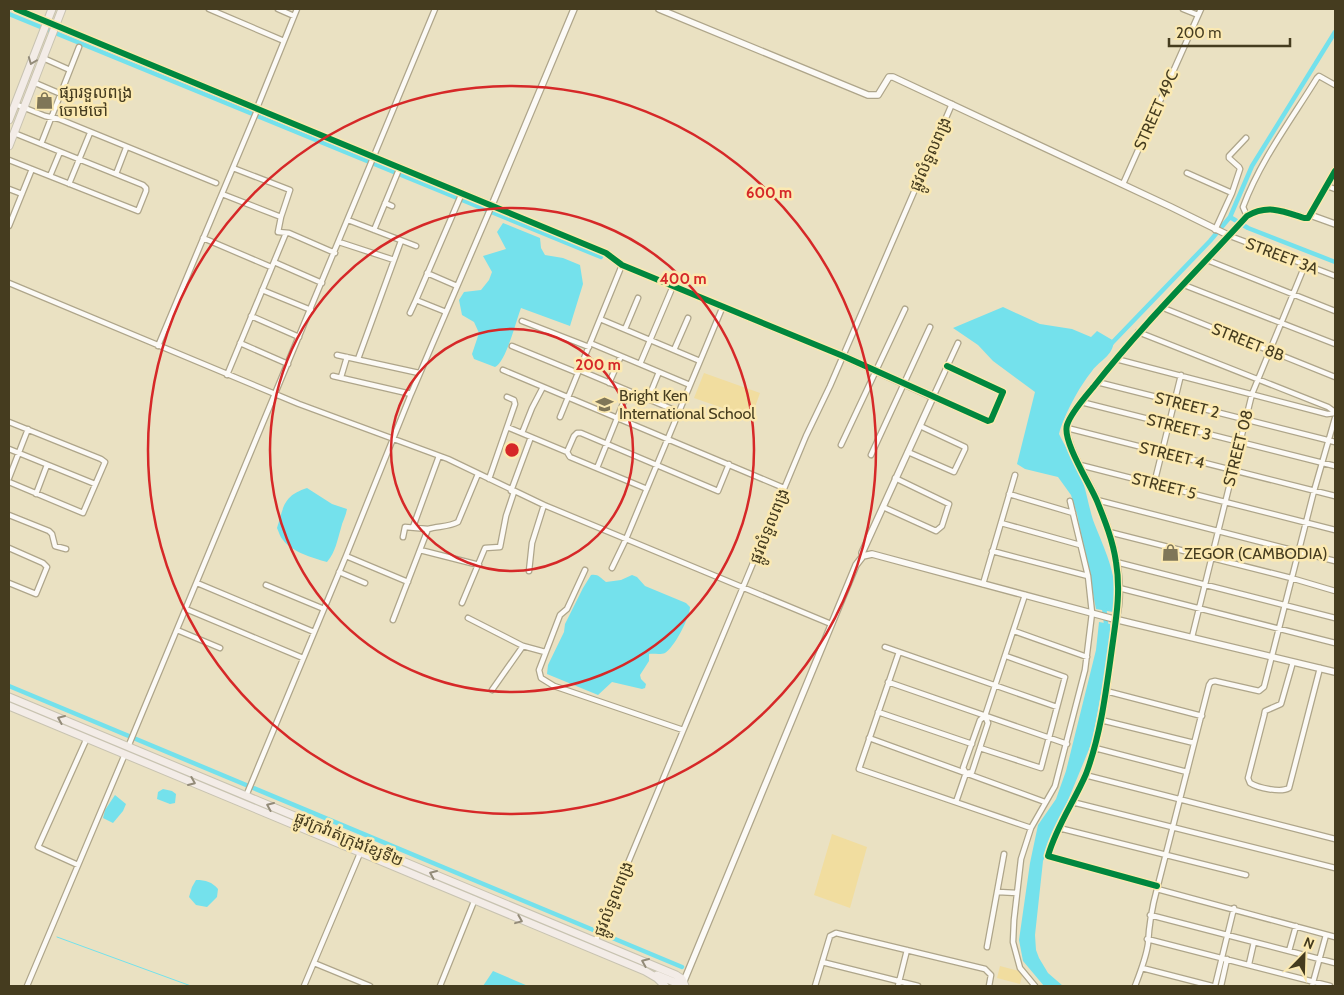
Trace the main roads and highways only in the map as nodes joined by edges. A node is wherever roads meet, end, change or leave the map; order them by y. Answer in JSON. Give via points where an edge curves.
{"nodes":[{"id":1,"x":52,"y":9,"type":"edge"},
{"id":2,"x":62,"y":9,"type":"edge"},
{"id":3,"x":9,"y":120,"type":"edge"},
{"id":4,"x":9,"y":146,"type":"edge"},
{"id":5,"x":9,"y":697,"type":"edge"},
{"id":6,"x":9,"y":706,"type":"edge"},
{"id":7,"x":129,"y":744,"type":"junction"},
{"id":8,"x":247,"y":794,"type":"junction"},
{"id":9,"x":243,"y":804,"type":"junction"},
{"id":10,"x":362,"y":849,"type":"junction"},
{"id":11,"x":645,"y":971,"type":"junction"},
{"id":12,"x":682,"y":984,"type":"edge"},
{"id":13,"x":665,"y":986,"type":"edge"}],
"edges":[{"from":1,"to":3,"type":"main road","one_way":true},
{"from":2,"to":4,"type":"main road"},
{"from":7,"to":5,"type":"main road","name":"ផ្លូវក្រវ៉ាត់ក្រុងខ្សែទី២","one_way":true},
{"from":6,"to":7,"type":"main road","name":"ផ្លូវក្រវ៉ាត់ក្រុងខ្សែទី២","via":[[87,738]]},
{"from":7,"to":8,"type":"main road","name":"ផ្លូវក្រវ៉ាត់ក្រុងខ្សែទី២"},
{"from":7,"to":9,"type":"main road","name":"ផ្លូវក្រវ៉ាត់ក្រុងខ្សែទី២","one_way":true},
{"from":8,"to":9,"type":"main road"},
{"from":10,"to":8,"type":"main road","name":"ផ្លូវក្រវ៉ាត់ក្រុងខ្សែទី២","one_way":true},
{"from":9,"to":10,"type":"main road","name":"ផ្លូវក្រវ៉ាត់ក្រុងខ្សែទី២"},
{"from":10,"to":11,"type":"main road","name":"ផ្លូវក្រវ៉ាត់ក្រុងខ្សែទី២","one_way":true,"via":[[474,901]]},
{"from":12,"to":10,"type":"main road","name":"ផ្លូវក្រវ៉ាត់ក្រុងខ្សែទី២","one_way":true,"via":[[676,976],[597,939]]},
{"from":11,"to":12,"type":"main road"},
{"from":11,"to":13,"type":"main road","name":"ផ្លូវក្រវ៉ាត់ក្រុងខ្សែទី២"}]}
